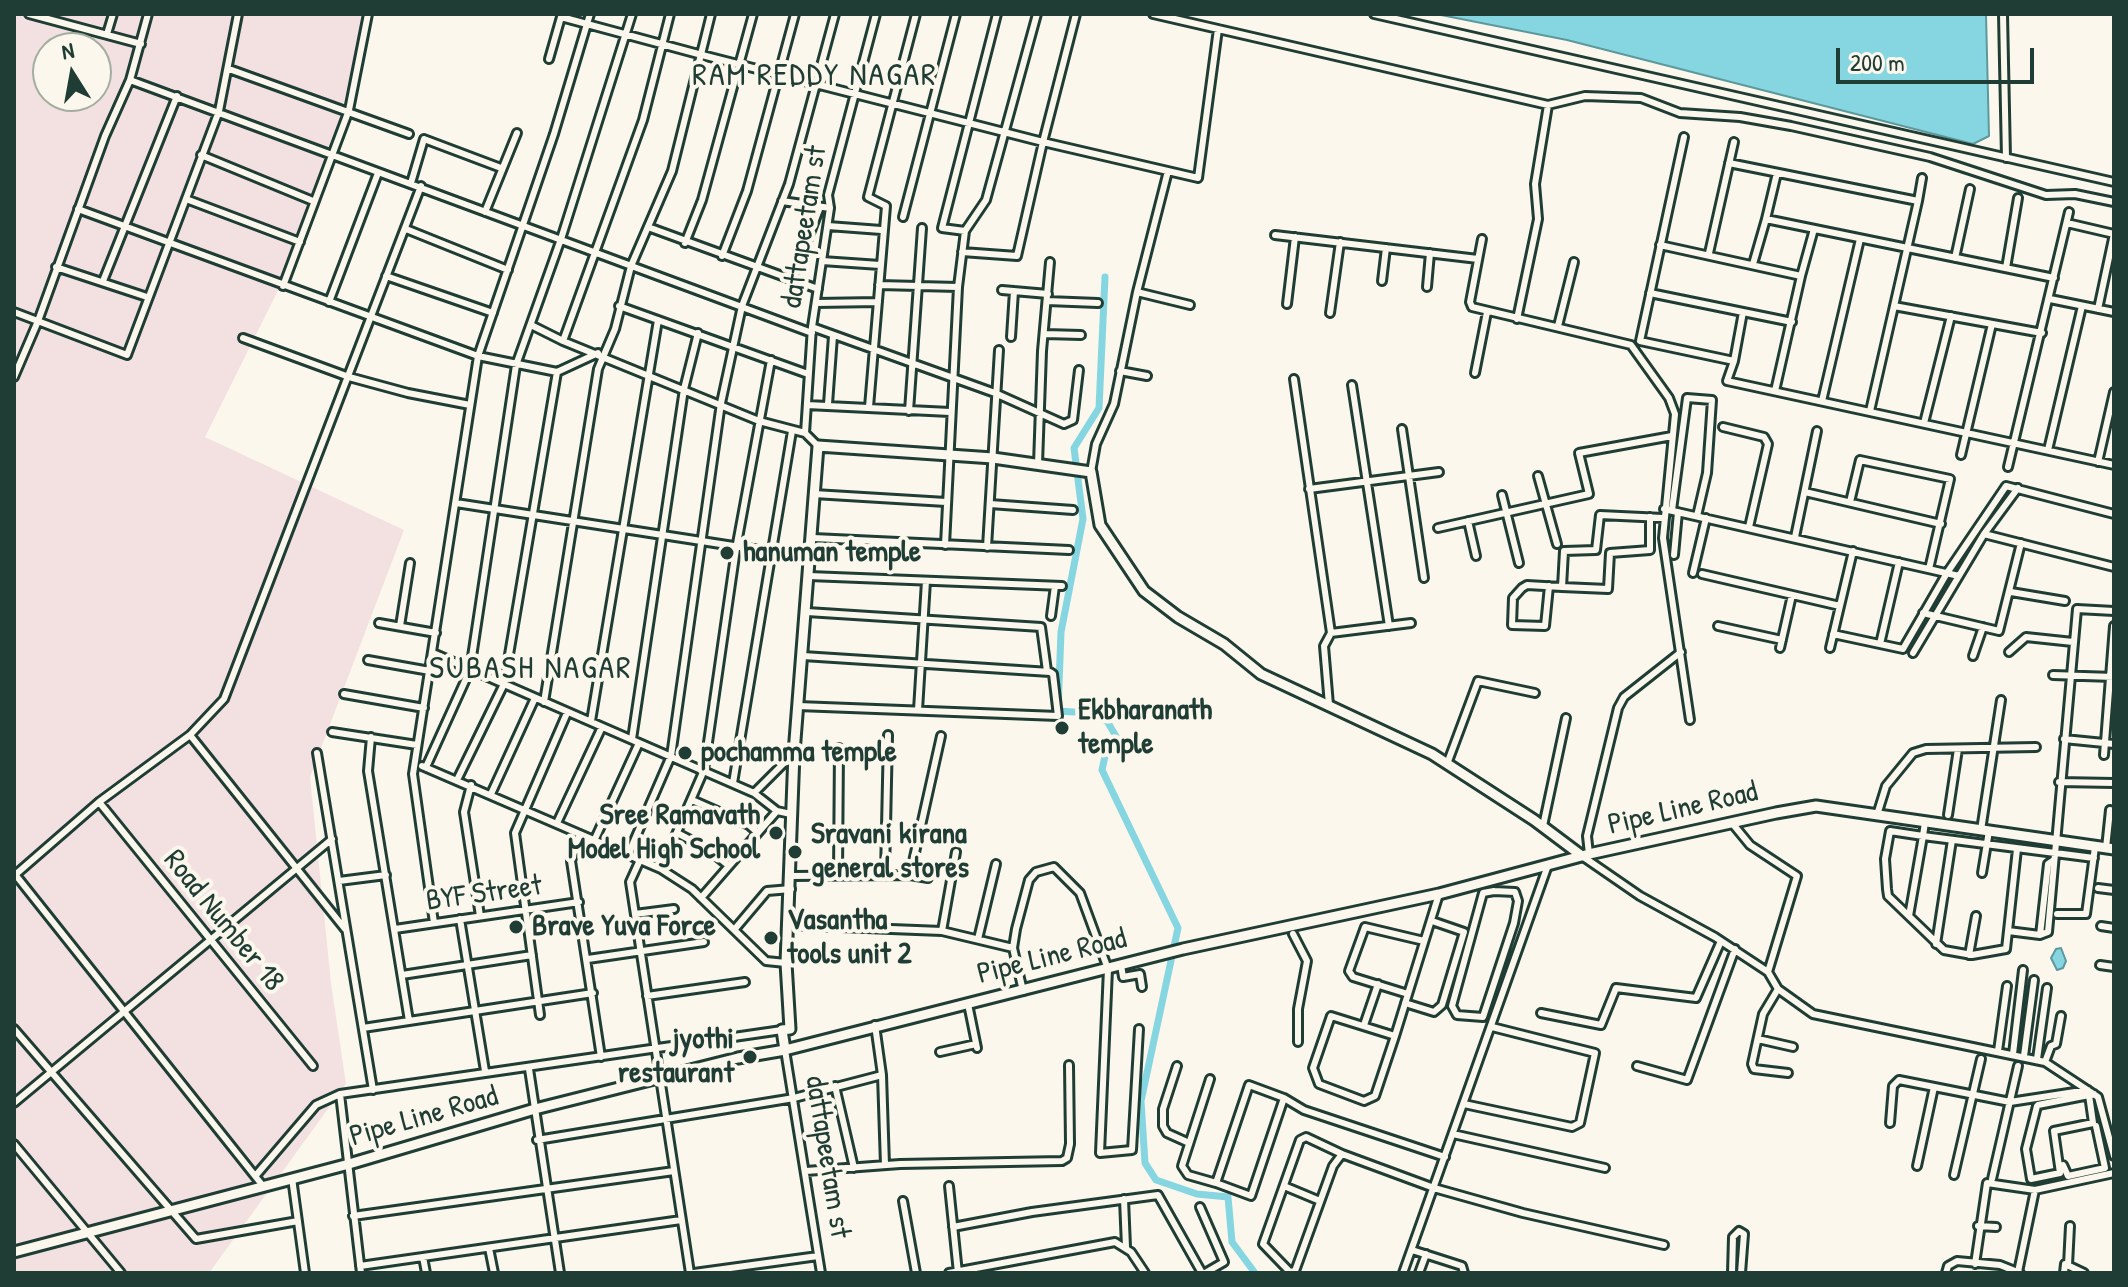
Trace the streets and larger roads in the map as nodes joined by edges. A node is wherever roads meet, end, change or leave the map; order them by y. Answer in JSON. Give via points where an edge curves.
{"nodes":[{"id":1,"x":29,"y":14,"type":"edge"},
{"id":2,"x":67,"y":14,"type":"edge"},
{"id":3,"x":148,"y":14,"type":"edge"},
{"id":4,"x":238,"y":14,"type":"edge"},
{"id":5,"x":368,"y":14,"type":"edge"},
{"id":6,"x":590,"y":14,"type":"edge"},
{"id":7,"x":632,"y":14,"type":"edge"},
{"id":8,"x":670,"y":14,"type":"edge"},
{"id":9,"x":711,"y":14,"type":"edge"},
{"id":10,"x":753,"y":14,"type":"edge"},
{"id":11,"x":795,"y":14,"type":"edge"},
{"id":12,"x":835,"y":14,"type":"edge"},
{"id":13,"x":876,"y":14,"type":"edge"},
{"id":14,"x":916,"y":14,"type":"edge"},
{"id":15,"x":956,"y":14,"type":"edge"},
{"id":16,"x":997,"y":14,"type":"edge"},
{"id":17,"x":1037,"y":14,"type":"edge"},
{"id":18,"x":1076,"y":14,"type":"edge"},
{"id":19,"x":1153,"y":14,"type":"edge"},
{"id":20,"x":1374,"y":14,"type":"edge"},
{"id":21,"x":2003,"y":14,"type":"edge"},
{"id":22,"x":562,"y":16,"type":"edge"},
{"id":23,"x":65,"y":23,"type":"junction"},
{"id":24,"x":588,"y":23,"type":"junction"},
{"id":25,"x":1218,"y":29,"type":"junction"},
{"id":26,"x":99,"y":32,"type":"edge"},
{"id":27,"x":627,"y":34,"type":"junction"},
{"id":28,"x":112,"y":35,"type":"edge"},
{"id":29,"x":141,"y":44,"type":"junction"},
{"id":30,"x":664,"y":44,"type":"junction"},
{"id":31,"x":702,"y":55,"type":"junction"},
{"id":32,"x":549,"y":59,"type":"dead end"},
{"id":33,"x":740,"y":64,"type":"junction"},
{"id":34,"x":229,"y":69,"type":"junction"},
{"id":35,"x":781,"y":73,"type":"junction"},
{"id":36,"x":130,"y":80,"type":"junction"},
{"id":37,"x":817,"y":84,"type":"junction"},
{"id":38,"x":855,"y":95,"type":"junction"},
{"id":39,"x":177,"y":96,"type":"junction"},
{"id":40,"x":892,"y":102,"type":"junction"},
{"id":41,"x":1548,"y":105,"type":"junction"},
{"id":42,"x":349,"y":110,"type":"junction"},
{"id":43,"x":219,"y":111,"type":"junction"},
{"id":44,"x":930,"y":113,"type":"junction"},
{"id":45,"x":969,"y":123,"type":"junction"},
{"id":46,"x":1003,"y":132,"type":"junction"},
{"id":47,"x":517,"y":133,"type":"dead end"},
{"id":48,"x":409,"y":134,"type":"dead end"},
{"id":49,"x":1684,"y":137,"type":"dead end"},
{"id":50,"x":1043,"y":142,"type":"junction"},
{"id":51,"x":1734,"y":142,"type":"dead end"},
{"id":52,"x":201,"y":155,"type":"junction"},
{"id":53,"x":335,"y":156,"type":"junction"},
{"id":54,"x":2006,"y":158,"type":"junction"},
{"id":55,"x":1729,"y":163,"type":"junction"},
{"id":56,"x":501,"y":168,"type":"junction"},
{"id":57,"x":1168,"y":171,"type":"junction"},
{"id":58,"x":378,"y":173,"type":"junction"},
{"id":59,"x":1777,"y":173,"type":"junction"},
{"id":60,"x":1922,"y":178,"type":"dead end"},
{"id":61,"x":2114,"y":182,"type":"edge"},
{"id":62,"x":411,"y":183,"type":"junction"},
{"id":63,"x":421,"y":186,"type":"junction"},
{"id":64,"x":1970,"y":189,"type":"dead end"},
{"id":65,"x":2018,"y":198,"type":"dead end"},
{"id":66,"x":186,"y":199,"type":"junction"},
{"id":67,"x":313,"y":201,"type":"junction"},
{"id":68,"x":782,"y":201,"type":"junction"},
{"id":69,"x":1918,"y":201,"type":"junction"},
{"id":70,"x":2114,"y":202,"type":"edge"},
{"id":71,"x":820,"y":207,"type":"junction"},
{"id":72,"x":830,"y":208,"type":"junction"},
{"id":73,"x":78,"y":209,"type":"junction"},
{"id":74,"x":485,"y":212,"type":"junction"},
{"id":75,"x":2069,"y":212,"type":"dead end"},
{"id":76,"x":903,"y":217,"type":"dead end"},
{"id":77,"x":1766,"y":219,"type":"junction"},
{"id":78,"x":2067,"y":223,"type":"junction"},
{"id":79,"x":124,"y":225,"type":"junction"},
{"id":80,"x":521,"y":226,"type":"junction"},
{"id":81,"x":828,"y":226,"type":"junction"},
{"id":82,"x":648,"y":227,"type":"junction"},
{"id":83,"x":922,"y":228,"type":"dead end"},
{"id":84,"x":406,"y":229,"type":"junction"},
{"id":85,"x":1814,"y":229,"type":"junction"},
{"id":86,"x":881,"y":230,"type":"junction"},
{"id":87,"x":965,"y":231,"type":"junction"},
{"id":88,"x":2114,"y":234,"type":"edge"},
{"id":89,"x":1275,"y":235,"type":"dead end"},
{"id":90,"x":1295,"y":237,"type":"junction"},
{"id":91,"x":561,"y":239,"type":"junction"},
{"id":92,"x":1482,"y":239,"type":"dead end"},
{"id":93,"x":1860,"y":239,"type":"junction"},
{"id":94,"x":300,"y":242,"type":"junction"},
{"id":95,"x":1340,"y":242,"type":"junction"},
{"id":96,"x":685,"y":243,"type":"junction"},
{"id":97,"x":169,"y":244,"type":"junction"},
{"id":98,"x":1660,"y":245,"type":"junction"},
{"id":99,"x":1386,"y":248,"type":"junction"},
{"id":100,"x":1906,"y":248,"type":"junction"},
{"id":101,"x":962,"y":252,"type":"junction"},
{"id":102,"x":1430,"y":253,"type":"junction"},
{"id":103,"x":1709,"y":253,"type":"junction"},
{"id":104,"x":597,"y":254,"type":"junction"},
{"id":105,"x":722,"y":256,"type":"junction"},
{"id":106,"x":1955,"y":258,"type":"junction"},
{"id":107,"x":1478,"y":259,"type":"junction"},
{"id":108,"x":822,"y":261,"type":"junction"},
{"id":109,"x":1050,"y":262,"type":"dead end"},
{"id":110,"x":1574,"y":262,"type":"dead end"},
{"id":111,"x":1753,"y":264,"type":"junction"},
{"id":112,"x":880,"y":265,"type":"junction"},
{"id":113,"x":631,"y":266,"type":"junction"},
{"id":114,"x":56,"y":267,"type":"junction"},
{"id":115,"x":755,"y":267,"type":"junction"},
{"id":116,"x":2006,"y":268,"type":"junction"},
{"id":117,"x":508,"y":270,"type":"junction"},
{"id":118,"x":386,"y":276,"type":"junction"},
{"id":119,"x":1801,"y":276,"type":"junction"},
{"id":120,"x":2054,"y":278,"type":"junction"},
{"id":121,"x":792,"y":280,"type":"junction"},
{"id":122,"x":103,"y":281,"type":"junction"},
{"id":123,"x":1382,"y":281,"type":"dead end"},
{"id":124,"x":879,"y":285,"type":"junction"},
{"id":125,"x":283,"y":286,"type":"junction"},
{"id":126,"x":918,"y":287,"type":"junction"},
{"id":127,"x":958,"y":287,"type":"junction"},
{"id":128,"x":1427,"y":287,"type":"dead end"},
{"id":129,"x":818,"y":289,"type":"junction"},
{"id":130,"x":1002,"y":290,"type":"dead end"},
{"id":131,"x":1014,"y":291,"type":"junction"},
{"id":132,"x":1137,"y":292,"type":"junction"},
{"id":133,"x":1650,"y":293,"type":"junction"},
{"id":134,"x":147,"y":297,"type":"junction"},
{"id":135,"x":1048,"y":298,"type":"junction"},
{"id":136,"x":2050,"y":299,"type":"junction"},
{"id":137,"x":329,"y":302,"type":"junction"},
{"id":138,"x":878,"y":302,"type":"junction"},
{"id":139,"x":816,"y":303,"type":"junction"},
{"id":140,"x":1098,"y":303,"type":"dead end"},
{"id":141,"x":1287,"y":304,"type":"dead end"},
{"id":142,"x":1190,"y":305,"type":"dead end"},
{"id":143,"x":619,"y":306,"type":"junction"},
{"id":144,"x":742,"y":306,"type":"junction"},
{"id":145,"x":1894,"y":306,"type":"junction"},
{"id":146,"x":2082,"y":306,"type":"junction"},
{"id":147,"x":2098,"y":309,"type":"junction"},
{"id":148,"x":14,"y":312,"type":"edge"},
{"id":149,"x":1487,"y":312,"type":"junction"},
{"id":150,"x":1743,"y":312,"type":"junction"},
{"id":151,"x":2114,"y":312,"type":"edge"},
{"id":152,"x":493,"y":313,"type":"junction"},
{"id":153,"x":1330,"y":313,"type":"dead end"},
{"id":154,"x":1951,"y":316,"type":"junction"},
{"id":155,"x":371,"y":317,"type":"junction"},
{"id":156,"x":1517,"y":319,"type":"junction"},
{"id":157,"x":658,"y":320,"type":"junction"},
{"id":158,"x":38,"y":321,"type":"junction"},
{"id":159,"x":1792,"y":322,"type":"junction"},
{"id":160,"x":1992,"y":324,"type":"junction"},
{"id":161,"x":531,"y":325,"type":"junction"},
{"id":162,"x":1558,"y":326,"type":"junction"},
{"id":163,"x":812,"y":330,"type":"junction"},
{"id":164,"x":698,"y":333,"type":"junction"},
{"id":165,"x":2042,"y":333,"type":"junction"},
{"id":166,"x":1045,"y":334,"type":"junction"},
{"id":167,"x":1081,"y":335,"type":"dead end"},
{"id":168,"x":833,"y":336,"type":"junction"},
{"id":169,"x":1011,"y":337,"type":"dead end"},
{"id":170,"x":243,"y":338,"type":"dead end"},
{"id":171,"x":563,"y":341,"type":"junction"},
{"id":172,"x":1640,"y":341,"type":"junction"},
{"id":173,"x":1631,"y":345,"type":"junction"},
{"id":174,"x":734,"y":347,"type":"junction"},
{"id":175,"x":873,"y":348,"type":"junction"},
{"id":176,"x":999,"y":350,"type":"dead end"},
{"id":177,"x":601,"y":355,"type":"junction"},
{"id":178,"x":478,"y":356,"type":"junction"},
{"id":179,"x":771,"y":360,"type":"junction"},
{"id":180,"x":912,"y":361,"type":"junction"},
{"id":181,"x":1734,"y":361,"type":"junction"},
{"id":182,"x":516,"y":365,"type":"junction"},
{"id":183,"x":1079,"y":370,"type":"dead end"},
{"id":184,"x":1120,"y":371,"type":"junction"},
{"id":185,"x":557,"y":372,"type":"junction"},
{"id":186,"x":1475,"y":373,"type":"dead end"},
{"id":187,"x":808,"y":374,"type":"junction"},
{"id":188,"x":649,"y":375,"type":"junction"},
{"id":189,"x":1147,"y":376,"type":"dead end"},
{"id":190,"x":14,"y":377,"type":"edge"},
{"id":191,"x":349,"y":377,"type":"junction"},
{"id":192,"x":1294,"y":379,"type":"dead end"},
{"id":193,"x":954,"y":381,"type":"junction"},
{"id":194,"x":1352,"y":385,"type":"dead end"},
{"id":195,"x":684,"y":389,"type":"junction"},
{"id":196,"x":1775,"y":391,"type":"junction"},
{"id":197,"x":2114,"y":392,"type":"edge"},
{"id":198,"x":995,"y":393,"type":"junction"},
{"id":199,"x":1822,"y":401,"type":"junction"},
{"id":200,"x":721,"y":403,"type":"junction"},
{"id":201,"x":828,"y":404,"type":"junction"},
{"id":202,"x":470,"y":405,"type":"junction"},
{"id":203,"x":807,"y":405,"type":"junction"},
{"id":204,"x":869,"y":407,"type":"junction"},
{"id":205,"x":909,"y":411,"type":"junction"},
{"id":206,"x":1038,"y":411,"type":"junction"},
{"id":207,"x":1870,"y":411,"type":"junction"},
{"id":208,"x":950,"y":412,"type":"junction"},
{"id":209,"x":759,"y":421,"type":"junction"},
{"id":210,"x":1924,"y":423,"type":"junction"},
{"id":211,"x":1723,"y":427,"type":"dead end"},
{"id":212,"x":1402,"y":429,"type":"dead end"},
{"id":213,"x":792,"y":431,"type":"junction"},
{"id":214,"x":1817,"y":431,"type":"dead end"},
{"id":215,"x":1966,"y":432,"type":"junction"},
{"id":216,"x":805,"y":433,"type":"junction"},
{"id":217,"x":1672,"y":436,"type":"junction"},
{"id":218,"x":2017,"y":443,"type":"junction"},
{"id":219,"x":818,"y":446,"type":"junction"},
{"id":220,"x":2048,"y":450,"type":"junction"},
{"id":221,"x":948,"y":455,"type":"junction"},
{"id":222,"x":1961,"y":455,"type":"dead end"},
{"id":223,"x":993,"y":458,"type":"junction"},
{"id":224,"x":2098,"y":462,"type":"junction"},
{"id":225,"x":1038,"y":464,"type":"junction"},
{"id":226,"x":2114,"y":465,"type":"edge"},
{"id":227,"x":2008,"y":467,"type":"dead end"},
{"id":228,"x":1088,"y":472,"type":"junction"},
{"id":229,"x":1439,"y":472,"type":"dead end"},
{"id":230,"x":1538,"y":476,"type":"dead end"},
{"id":231,"x":1409,"y":477,"type":"junction"},
{"id":232,"x":1367,"y":483,"type":"junction"},
{"id":233,"x":2018,"y":488,"type":"junction"},
{"id":234,"x":1309,"y":489,"type":"junction"},
{"id":235,"x":1805,"y":492,"type":"junction"},
{"id":236,"x":814,"y":494,"type":"junction"},
{"id":237,"x":1502,"y":495,"type":"dead end"},
{"id":238,"x":946,"y":502,"type":"junction"},
{"id":239,"x":1850,"y":502,"type":"junction"},
{"id":240,"x":456,"y":503,"type":"junction"},
{"id":241,"x":990,"y":504,"type":"junction"},
{"id":242,"x":1546,"y":504,"type":"junction"},
{"id":243,"x":495,"y":509,"type":"junction"},
{"id":244,"x":1073,"y":510,"type":"dead end"},
{"id":245,"x":1671,"y":510,"type":"junction"},
{"id":246,"x":1507,"y":513,"type":"junction"},
{"id":247,"x":2114,"y":514,"type":"edge"},
{"id":248,"x":534,"y":516,"type":"junction"},
{"id":249,"x":1697,"y":516,"type":"junction"},
{"id":250,"x":1650,"y":517,"type":"junction"},
{"id":251,"x":1663,"y":518,"type":"junction"},
{"id":252,"x":1706,"y":518,"type":"junction"},
{"id":253,"x":572,"y":521,"type":"junction"},
{"id":254,"x":1468,"y":521,"type":"junction"},
{"id":255,"x":1941,"y":524,"type":"junction"},
{"id":256,"x":1749,"y":527,"type":"junction"},
{"id":257,"x":1438,"y":528,"type":"dead end"},
{"id":258,"x":621,"y":530,"type":"junction"},
{"id":259,"x":1984,"y":534,"type":"junction"},
{"id":260,"x":664,"y":537,"type":"junction"},
{"id":261,"x":1795,"y":537,"type":"junction"},
{"id":262,"x":813,"y":538,"type":"junction"},
{"id":263,"x":700,"y":542,"type":"junction"},
{"id":264,"x":2021,"y":543,"type":"junction"},
{"id":265,"x":1557,"y":544,"type":"dead end"},
{"id":266,"x":945,"y":545,"type":"junction"},
{"id":267,"x":987,"y":547,"type":"junction"},
{"id":268,"x":736,"y":549,"type":"junction"},
{"id":269,"x":1597,"y":549,"type":"junction"},
{"id":270,"x":1069,"y":550,"type":"dead end"},
{"id":271,"x":1853,"y":551,"type":"junction"},
{"id":272,"x":773,"y":553,"type":"junction"},
{"id":273,"x":1610,"y":553,"type":"junction"},
{"id":274,"x":1674,"y":555,"type":"dead end"},
{"id":275,"x":1476,"y":556,"type":"dead end"},
{"id":276,"x":811,"y":558,"type":"junction"},
{"id":277,"x":1899,"y":562,"type":"junction"},
{"id":278,"x":410,"y":563,"type":"dead end"},
{"id":279,"x":1519,"y":563,"type":"dead end"},
{"id":280,"x":2114,"y":567,"type":"edge"},
{"id":281,"x":1929,"y":569,"type":"junction"},
{"id":282,"x":1693,"y":573,"type":"dead end"},
{"id":283,"x":1947,"y":573,"type":"junction"},
{"id":284,"x":1702,"y":574,"type":"dead end"},
{"id":285,"x":809,"y":576,"type":"junction"},
{"id":286,"x":1959,"y":576,"type":"junction"},
{"id":287,"x":1424,"y":578,"type":"dead end"},
{"id":288,"x":926,"y":581,"type":"junction"},
{"id":289,"x":1549,"y":586,"type":"junction"},
{"id":290,"x":1562,"y":587,"type":"junction"},
{"id":291,"x":2011,"y":592,"type":"junction"},
{"id":292,"x":1792,"y":595,"type":"junction"},
{"id":293,"x":2065,"y":601,"type":"dead end"},
{"id":294,"x":1840,"y":606,"type":"junction"},
{"id":295,"x":2114,"y":611,"type":"edge"},
{"id":296,"x":1923,"y":613,"type":"junction"},
{"id":297,"x":806,"y":616,"type":"junction"},
{"id":298,"x":1051,"y":616,"type":"dead end"},
{"id":299,"x":1936,"y":617,"type":"junction"},
{"id":300,"x":924,"y":621,"type":"junction"},
{"id":301,"x":379,"y":623,"type":"dead end"},
{"id":302,"x":1411,"y":623,"type":"dead end"},
{"id":303,"x":400,"y":626,"type":"junction"},
{"id":304,"x":1389,"y":626,"type":"junction"},
{"id":305,"x":1718,"y":626,"type":"dead end"},
{"id":306,"x":2114,"y":626,"type":"edge"},
{"id":307,"x":1983,"y":627,"type":"junction"},
{"id":308,"x":436,"y":633,"type":"junction"},
{"id":309,"x":1331,"y":633,"type":"junction"},
{"id":310,"x":1833,"y":634,"type":"junction"},
{"id":311,"x":2073,"y":642,"type":"junction"},
{"id":312,"x":1880,"y":644,"type":"junction"},
{"id":313,"x":1830,"y":648,"type":"dead end"},
{"id":314,"x":1681,"y":652,"type":"junction"},
{"id":315,"x":2009,"y":652,"type":"dead end"},
{"id":316,"x":433,"y":653,"type":"junction"},
{"id":317,"x":1913,"y":653,"type":"dead end"},
{"id":318,"x":803,"y":656,"type":"junction"},
{"id":319,"x":1973,"y":656,"type":"dead end"},
{"id":320,"x":368,"y":660,"type":"dead end"},
{"id":321,"x":920,"y":666,"type":"junction"},
{"id":322,"x":470,"y":670,"type":"junction"},
{"id":323,"x":430,"y":671,"type":"junction"},
{"id":324,"x":1047,"y":671,"type":"junction"},
{"id":325,"x":2053,"y":675,"type":"dead end"},
{"id":326,"x":2069,"y":676,"type":"junction"},
{"id":327,"x":2112,"y":677,"type":"edge"},
{"id":328,"x":504,"y":684,"type":"junction"},
{"id":329,"x":1535,"y":693,"type":"dead end"},
{"id":330,"x":344,"y":694,"type":"dead end"},
{"id":331,"x":535,"y":698,"type":"junction"},
{"id":332,"x":2001,"y":700,"type":"dead end"},
{"id":333,"x":544,"y":702,"type":"junction"},
{"id":334,"x":1329,"y":705,"type":"junction"},
{"id":335,"x":798,"y":706,"type":"junction"},
{"id":336,"x":424,"y":708,"type":"junction"},
{"id":337,"x":918,"y":710,"type":"junction"},
{"id":338,"x":567,"y":713,"type":"junction"},
{"id":339,"x":1566,"y":718,"type":"dead end"},
{"id":340,"x":1690,"y":720,"type":"dead end"},
{"id":341,"x":591,"y":721,"type":"junction"},
{"id":342,"x":601,"y":729,"type":"junction"},
{"id":343,"x":332,"y":732,"type":"dead end"},
{"id":344,"x":190,"y":735,"type":"junction"},
{"id":345,"x":888,"y":735,"type":"dead end"},
{"id":346,"x":941,"y":736,"type":"dead end"},
{"id":347,"x":371,"y":737,"type":"junction"},
{"id":348,"x":2064,"y":739,"type":"junction"},
{"id":349,"x":636,"y":741,"type":"junction"},
{"id":350,"x":2105,"y":743,"type":"junction"},
{"id":351,"x":2114,"y":744,"type":"edge"},
{"id":352,"x":417,"y":745,"type":"junction"},
{"id":353,"x":2036,"y":747,"type":"dead end"},
{"id":354,"x":839,"y":748,"type":"dead end"},
{"id":355,"x":1958,"y":749,"type":"junction"},
{"id":356,"x":1994,"y":751,"type":"junction"},
{"id":357,"x":317,"y":753,"type":"dead end"},
{"id":358,"x":794,"y":753,"type":"junction"},
{"id":359,"x":2104,"y":755,"type":"dead end"},
{"id":360,"x":671,"y":756,"type":"junction"},
{"id":361,"x":415,"y":763,"type":"junction"},
{"id":362,"x":1447,"y":764,"type":"junction"},
{"id":363,"x":426,"y":767,"type":"junction"},
{"id":364,"x":704,"y":770,"type":"junction"},
{"id":365,"x":457,"y":780,"type":"junction"},
{"id":366,"x":2059,"y":782,"type":"junction"},
{"id":367,"x":733,"y":783,"type":"junction"},
{"id":368,"x":2114,"y":783,"type":"edge"},
{"id":369,"x":471,"y":785,"type":"junction"},
{"id":370,"x":754,"y":793,"type":"junction"},
{"id":371,"x":491,"y":794,"type":"junction"},
{"id":372,"x":692,"y":800,"type":"junction"},
{"id":373,"x":99,"y":802,"type":"junction"},
{"id":374,"x":524,"y":808,"type":"junction"},
{"id":375,"x":2110,"y":810,"type":"dead end"},
{"id":376,"x":777,"y":811,"type":"junction"},
{"id":377,"x":791,"y":814,"type":"junction"},
{"id":378,"x":1877,"y":815,"type":"junction"},
{"id":379,"x":1948,"y":815,"type":"dead end"},
{"id":380,"x":1925,"y":822,"type":"junction"},
{"id":381,"x":557,"y":823,"type":"junction"},
{"id":382,"x":1732,"y":823,"type":"junction"},
{"id":383,"x":1543,"y":826,"type":"junction"},
{"id":384,"x":1985,"y":831,"type":"junction"},
{"id":385,"x":677,"y":833,"type":"junction"},
{"id":386,"x":758,"y":833,"type":"junction"},
{"id":387,"x":580,"y":834,"type":"junction"},
{"id":388,"x":1923,"y":836,"type":"junction"},
{"id":389,"x":332,"y":839,"type":"junction"},
{"id":390,"x":1952,"y":840,"type":"junction"},
{"id":391,"x":594,"y":841,"type":"junction"},
{"id":392,"x":1987,"y":844,"type":"junction"},
{"id":393,"x":2017,"y":849,"type":"junction"},
{"id":394,"x":2055,"y":851,"type":"junction"},
{"id":395,"x":2102,"y":851,"type":"edge"},
{"id":396,"x":956,"y":852,"type":"dead end"},
{"id":397,"x":628,"y":855,"type":"junction"},
{"id":398,"x":1585,"y":855,"type":"junction"},
{"id":399,"x":640,"y":860,"type":"junction"},
{"id":400,"x":996,"y":864,"type":"dead end"},
{"id":401,"x":729,"y":866,"type":"junction"},
{"id":402,"x":295,"y":868,"type":"junction"},
{"id":403,"x":1547,"y":868,"type":"junction"},
{"id":404,"x":661,"y":869,"type":"junction"},
{"id":405,"x":1982,"y":873,"type":"dead end"},
{"id":406,"x":15,"y":874,"type":"edge"},
{"id":407,"x":885,"y":874,"type":"junction"},
{"id":408,"x":386,"y":875,"type":"junction"},
{"id":409,"x":838,"y":875,"type":"junction"},
{"id":410,"x":910,"y":875,"type":"junction"},
{"id":411,"x":791,"y":876,"type":"junction"},
{"id":412,"x":928,"y":878,"type":"dead end"},
{"id":413,"x":339,"y":881,"type":"junction"},
{"id":414,"x":2098,"y":888,"type":"dead end"},
{"id":415,"x":791,"y":889,"type":"junction"},
{"id":416,"x":2114,"y":890,"type":"edge"},
{"id":417,"x":1439,"y":894,"type":"junction"},
{"id":418,"x":701,"y":898,"type":"junction"},
{"id":419,"x":579,"y":902,"type":"junction"},
{"id":420,"x":674,"y":909,"type":"dead end"},
{"id":421,"x":526,"y":911,"type":"junction"},
{"id":422,"x":635,"y":914,"type":"junction"},
{"id":423,"x":2057,"y":914,"type":"dead end"},
{"id":424,"x":480,"y":916,"type":"junction"},
{"id":425,"x":1909,"y":916,"type":"junction"},
{"id":426,"x":1976,"y":916,"type":"dead end"},
{"id":427,"x":460,"y":919,"type":"junction"},
{"id":428,"x":1432,"y":921,"type":"junction"},
{"id":429,"x":434,"y":923,"type":"junction"},
{"id":430,"x":1514,"y":923,"type":"junction"},
{"id":431,"x":789,"y":925,"type":"junction"},
{"id":432,"x":2101,"y":926,"type":"dead end"},
{"id":433,"x":1527,"y":927,"type":"junction"},
{"id":434,"x":2114,"y":928,"type":"edge"},
{"id":435,"x":345,"y":929,"type":"junction"},
{"id":436,"x":395,"y":929,"type":"junction"},
{"id":437,"x":734,"y":930,"type":"junction"},
{"id":438,"x":942,"y":931,"type":"junction"},
{"id":439,"x":2008,"y":931,"type":"junction"},
{"id":440,"x":1293,"y":934,"type":"dead end"},
{"id":441,"x":208,"y":939,"type":"junction"},
{"id":442,"x":978,"y":939,"type":"junction"},
{"id":443,"x":1424,"y":941,"type":"junction"},
{"id":444,"x":1721,"y":941,"type":"junction"},
{"id":445,"x":704,"y":942,"type":"dead end"},
{"id":446,"x":1936,"y":944,"type":"junction"},
{"id":447,"x":1013,"y":948,"type":"junction"},
{"id":448,"x":1735,"y":949,"type":"junction"},
{"id":449,"x":640,"y":952,"type":"junction"},
{"id":450,"x":532,"y":955,"type":"junction"},
{"id":451,"x":1969,"y":955,"type":"junction"},
{"id":452,"x":588,"y":959,"type":"junction"},
{"id":453,"x":786,"y":963,"type":"junction"},
{"id":454,"x":1130,"y":963,"type":"junction"},
{"id":455,"x":467,"y":964,"type":"junction"},
{"id":456,"x":2100,"y":965,"type":"dead end"},
{"id":457,"x":2114,"y":967,"type":"edge"},
{"id":458,"x":1108,"y":969,"type":"junction"},
{"id":459,"x":2023,"y":970,"type":"dead end"},
{"id":460,"x":1768,"y":972,"type":"junction"},
{"id":461,"x":402,"y":975,"type":"junction"},
{"id":462,"x":2034,"y":980,"type":"dead end"},
{"id":463,"x":745,"y":982,"type":"dead end"},
{"id":464,"x":1378,"y":984,"type":"junction"},
{"id":465,"x":2007,"y":986,"type":"dead end"},
{"id":466,"x":1142,"y":987,"type":"dead end"},
{"id":467,"x":2047,"y":988,"type":"dead end"},
{"id":468,"x":1778,"y":989,"type":"junction"},
{"id":469,"x":1023,"y":991,"type":"junction"},
{"id":470,"x":593,"y":993,"type":"junction"},
{"id":471,"x":1408,"y":994,"type":"junction"},
{"id":472,"x":647,"y":996,"type":"junction"},
{"id":473,"x":1491,"y":998,"type":"junction"},
{"id":474,"x":1501,"y":1002,"type":"junction"},
{"id":475,"x":539,"y":1003,"type":"junction"},
{"id":476,"x":1405,"y":1003,"type":"junction"},
{"id":477,"x":968,"y":1004,"type":"junction"},
{"id":478,"x":125,"y":1010,"type":"junction"},
{"id":479,"x":475,"y":1011,"type":"junction"},
{"id":480,"x":1541,"y":1013,"type":"dead end"},
{"id":481,"x":540,"y":1015,"type":"dead end"},
{"id":482,"x":2061,"y":1016,"type":"dead end"},
{"id":483,"x":409,"y":1021,"type":"junction"},
{"id":484,"x":875,"y":1025,"type":"junction"},
{"id":485,"x":1364,"y":1025,"type":"junction"},
{"id":486,"x":1492,"y":1027,"type":"junction"},
{"id":487,"x":363,"y":1028,"type":"junction"},
{"id":488,"x":14,"y":1029,"type":"edge"},
{"id":489,"x":786,"y":1029,"type":"junction"},
{"id":490,"x":1139,"y":1029,"type":"dead end"},
{"id":491,"x":1395,"y":1036,"type":"junction"},
{"id":492,"x":1758,"y":1039,"type":"junction"},
{"id":493,"x":1298,"y":1042,"type":"dead end"},
{"id":494,"x":1793,"y":1047,"type":"dead end"},
{"id":495,"x":655,"y":1048,"type":"junction"},
{"id":496,"x":785,"y":1050,"type":"junction"},
{"id":497,"x":1998,"y":1051,"type":"junction"},
{"id":498,"x":940,"y":1052,"type":"dead end"},
{"id":499,"x":2013,"y":1054,"type":"junction"},
{"id":500,"x":2024,"y":1056,"type":"junction"},
{"id":501,"x":601,"y":1057,"type":"junction"},
{"id":502,"x":1981,"y":1059,"type":"dead end"},
{"id":503,"x":2037,"y":1059,"type":"junction"},
{"id":504,"x":2045,"y":1062,"type":"junction"},
{"id":505,"x":1069,"y":1065,"type":"dead end"},
{"id":506,"x":313,"y":1066,"type":"dead end"},
{"id":507,"x":1177,"y":1066,"type":"dead end"},
{"id":508,"x":1637,"y":1066,"type":"dead end"},
{"id":509,"x":2018,"y":1066,"type":"dead end"},
{"id":510,"x":529,"y":1069,"type":"junction"},
{"id":511,"x":51,"y":1071,"type":"junction"},
{"id":512,"x":485,"y":1071,"type":"junction"},
{"id":513,"x":1788,"y":1073,"type":"dead end"},
{"id":514,"x":882,"y":1075,"type":"junction"},
{"id":515,"x":658,"y":1078,"type":"junction"},
{"id":516,"x":1210,"y":1079,"type":"dead end"},
{"id":517,"x":835,"y":1086,"type":"junction"},
{"id":518,"x":1934,"y":1087,"type":"junction"},
{"id":519,"x":373,"y":1090,"type":"junction"},
{"id":520,"x":340,"y":1094,"type":"junction"},
{"id":521,"x":2091,"y":1094,"type":"junction"},
{"id":522,"x":1971,"y":1095,"type":"junction"},
{"id":523,"x":794,"y":1098,"type":"junction"},
{"id":524,"x":1284,"y":1098,"type":"junction"},
{"id":525,"x":2010,"y":1102,"type":"junction"},
{"id":526,"x":14,"y":1103,"type":"edge"},
{"id":527,"x":1464,"y":1104,"type":"junction"},
{"id":528,"x":535,"y":1109,"type":"junction"},
{"id":529,"x":666,"y":1120,"type":"junction"},
{"id":530,"x":1890,"y":1123,"type":"dead end"},
{"id":531,"x":2106,"y":1125,"type":"junction"},
{"id":532,"x":2096,"y":1126,"type":"junction"},
{"id":533,"x":1453,"y":1134,"type":"junction"},
{"id":534,"x":537,"y":1140,"type":"junction"},
{"id":535,"x":1187,"y":1142,"type":"junction"},
{"id":536,"x":14,"y":1144,"type":"edge"},
{"id":537,"x":1342,"y":1154,"type":"junction"},
{"id":538,"x":2114,"y":1156,"type":"edge"},
{"id":539,"x":1445,"y":1157,"type":"junction"},
{"id":540,"x":349,"y":1164,"type":"junction"},
{"id":541,"x":885,"y":1165,"type":"junction"},
{"id":542,"x":1917,"y":1166,"type":"dead end"},
{"id":543,"x":854,"y":1168,"type":"junction"},
{"id":544,"x":1605,"y":1168,"type":"dead end"},
{"id":545,"x":674,"y":1171,"type":"junction"},
{"id":546,"x":806,"y":1171,"type":"junction"},
{"id":547,"x":2105,"y":1172,"type":"junction"},
{"id":548,"x":2114,"y":1173,"type":"edge"},
{"id":549,"x":257,"y":1174,"type":"junction"},
{"id":550,"x":1954,"y":1175,"type":"dead end"},
{"id":551,"x":292,"y":1178,"type":"junction"},
{"id":552,"x":1992,"y":1179,"type":"dead end"},
{"id":553,"x":1216,"y":1183,"type":"junction"},
{"id":554,"x":263,"y":1186,"type":"junction"},
{"id":555,"x":949,"y":1186,"type":"dead end"},
{"id":556,"x":1284,"y":1186,"type":"junction"},
{"id":557,"x":1434,"y":1188,"type":"junction"},
{"id":558,"x":547,"y":1189,"type":"junction"},
{"id":559,"x":2035,"y":1190,"type":"junction"},
{"id":560,"x":1124,"y":1199,"type":"junction"},
{"id":561,"x":903,"y":1201,"type":"dead end"},
{"id":562,"x":1320,"y":1201,"type":"junction"},
{"id":563,"x":1200,"y":1207,"type":"dead end"},
{"id":564,"x":172,"y":1208,"type":"junction"},
{"id":565,"x":353,"y":1216,"type":"junction"},
{"id":566,"x":681,"y":1220,"type":"junction"},
{"id":567,"x":298,"y":1221,"type":"junction"},
{"id":568,"x":1978,"y":1226,"type":"junction"},
{"id":569,"x":2070,"y":1226,"type":"dead end"},
{"id":570,"x":953,"y":1227,"type":"junction"},
{"id":571,"x":1996,"y":1227,"type":"dead end"},
{"id":572,"x":86,"y":1233,"type":"junction"},
{"id":573,"x":555,"y":1240,"type":"junction"},
{"id":574,"x":1664,"y":1245,"type":"dead end"},
{"id":575,"x":1126,"y":1247,"type":"junction"},
{"id":576,"x":489,"y":1248,"type":"junction"},
{"id":577,"x":1412,"y":1250,"type":"junction"},
{"id":578,"x":14,"y":1252,"type":"edge"},
{"id":579,"x":1426,"y":1254,"type":"junction"},
{"id":580,"x":818,"y":1256,"type":"junction"},
{"id":581,"x":423,"y":1257,"type":"junction"},
{"id":582,"x":1979,"y":1264,"type":"junction"},
{"id":583,"x":2068,"y":1265,"type":"junction"},
{"id":584,"x":360,"y":1269,"type":"edge"},
{"id":585,"x":1214,"y":1271,"type":"edge"},
{"id":586,"x":958,"y":1272,"type":"edge"},
{"id":587,"x":2019,"y":1272,"type":"edge"},
{"id":588,"x":121,"y":1273,"type":"edge"},
{"id":589,"x":305,"y":1273,"type":"edge"},
{"id":590,"x":426,"y":1273,"type":"edge"},
{"id":591,"x":494,"y":1273,"type":"edge"},
{"id":592,"x":560,"y":1273,"type":"edge"},
{"id":593,"x":692,"y":1273,"type":"edge"},
{"id":594,"x":821,"y":1273,"type":"edge"},
{"id":595,"x":916,"y":1273,"type":"edge"},
{"id":596,"x":949,"y":1273,"type":"edge"},
{"id":597,"x":1145,"y":1273,"type":"edge"},
{"id":598,"x":1203,"y":1273,"type":"edge"},
{"id":599,"x":1403,"y":1273,"type":"edge"},
{"id":600,"x":1419,"y":1273,"type":"edge"},
{"id":601,"x":1464,"y":1273,"type":"edge"},
{"id":602,"x":1732,"y":1273,"type":"edge"},
{"id":603,"x":1741,"y":1273,"type":"edge"},
{"id":604,"x":1946,"y":1273,"type":"edge"},
{"id":605,"x":1984,"y":1273,"type":"edge"},
{"id":606,"x":2064,"y":1273,"type":"edge"},
{"id":607,"x":2084,"y":1273,"type":"edge"}],
"edges":[{"from":1,"to":23,"type":"street"},
{"from":2,"to":23,"type":"street"},
{"from":3,"to":29,"type":"street"},
{"from":4,"to":34,"type":"street"},
{"from":5,"to":42,"type":"street"},
{"from":6,"to":24,"type":"street"},
{"from":7,"to":27,"type":"street"},
{"from":8,"to":30,"type":"street"},
{"from":9,"to":31,"type":"street"},
{"from":10,"to":33,"type":"street"},
{"from":11,"to":35,"type":"street"},
{"from":12,"to":37,"type":"street"},
{"from":13,"to":38,"type":"street","name":"dattapeetam st"},
{"from":14,"to":40,"type":"street"},
{"from":15,"to":44,"type":"street"},
{"from":16,"to":45,"type":"street"},
{"from":17,"to":46,"type":"street"},
{"from":18,"to":50,"type":"street"},
{"from":19,"to":25,"type":"street"},
{"from":20,"to":54,"type":"street"},
{"from":21,"to":54,"type":"street"},
{"from":22,"to":24,"type":"street"},
{"from":22,"to":32,"type":"street"},
{"from":23,"to":26,"type":"street"},
{"from":24,"to":27,"type":"street"},
{"from":24,"to":80,"type":"street"},
{"from":25,"to":41,"type":"street"},
{"from":25,"to":57,"type":"street","via":[[1198,178]]},
{"from":27,"to":30,"type":"street"},
{"from":27,"to":91,"type":"street"},
{"from":28,"to":29,"type":"street"},
{"from":29,"to":36,"type":"street"},
{"from":30,"to":31,"type":"street"},
{"from":30,"to":104,"type":"street"},
{"from":31,"to":33,"type":"street"},
{"from":31,"to":82,"type":"street","via":[[672,171]]},
{"from":33,"to":35,"type":"street"},
{"from":33,"to":96,"type":"street"},
{"from":34,"to":42,"type":"street"},
{"from":34,"to":43,"type":"street"},
{"from":35,"to":37,"type":"street"},
{"from":35,"to":105,"type":"street"},
{"from":36,"to":39,"type":"street"},
{"from":36,"to":73,"type":"street"},
{"from":37,"to":38,"type":"street"},
{"from":37,"to":68,"type":"street"},
{"from":38,"to":40,"type":"street"},
{"from":38,"to":72,"type":"street","name":"dattapeetam st","via":[[828,195]]},
{"from":39,"to":43,"type":"street"},
{"from":39,"to":79,"type":"street"},
{"from":40,"to":44,"type":"street"},
{"from":40,"to":86,"type":"street","via":[[868,197],[886,206]]},
{"from":41,"to":70,"type":"street","via":[[1585,96],[1641,98],[1680,113],[1740,117],[1930,157],[2046,195]]},
{"from":41,"to":156,"type":"street","via":[[1535,184],[1538,219]]},
{"from":42,"to":48,"type":"street"},
{"from":42,"to":53,"type":"street"},
{"from":43,"to":52,"type":"street"},
{"from":43,"to":53,"type":"street"},
{"from":44,"to":45,"type":"street"},
{"from":44,"to":76,"type":"street"},
{"from":45,"to":46,"type":"street"},
{"from":45,"to":87,"type":"street","via":[[942,228]]},
{"from":46,"to":50,"type":"street"},
{"from":46,"to":87,"type":"street","via":[[986,200]]},
{"from":47,"to":56,"type":"street"},
{"from":49,"to":98,"type":"street"},
{"from":50,"to":57,"type":"street"},
{"from":50,"to":101,"type":"street","via":[[1017,256]]},
{"from":51,"to":55,"type":"street"},
{"from":52,"to":66,"type":"street"},
{"from":52,"to":67,"type":"street"},
{"from":53,"to":58,"type":"street"},
{"from":53,"to":67,"type":"street"},
{"from":54,"to":61,"type":"street"},
{"from":55,"to":59,"type":"street"},
{"from":55,"to":103,"type":"street"},
{"from":56,"to":62,"type":"street","via":[[424,139]]},
{"from":56,"to":74,"type":"street"},
{"from":57,"to":132,"type":"street"},
{"from":58,"to":62,"type":"street"},
{"from":58,"to":137,"type":"street"},
{"from":59,"to":69,"type":"street"},
{"from":59,"to":77,"type":"street"},
{"from":60,"to":69,"type":"street"},
{"from":62,"to":63,"type":"street"},
{"from":63,"to":74,"type":"street"},
{"from":63,"to":84,"type":"street"},
{"from":64,"to":106,"type":"street"},
{"from":65,"to":116,"type":"street"},
{"from":66,"to":94,"type":"street"},
{"from":66,"to":97,"type":"street"},
{"from":67,"to":94,"type":"street"},
{"from":68,"to":71,"type":"street"},
{"from":68,"to":115,"type":"street"},
{"from":69,"to":100,"type":"street"},
{"from":71,"to":72,"type":"street"},
{"from":71,"to":121,"type":"street"},
{"from":72,"to":81,"type":"street","name":"dattapeetam st"},
{"from":73,"to":79,"type":"street"},
{"from":73,"to":114,"type":"street"},
{"from":74,"to":80,"type":"street"},
{"from":75,"to":78,"type":"street"},
{"from":77,"to":85,"type":"street"},
{"from":77,"to":111,"type":"street"},
{"from":78,"to":88,"type":"street"},
{"from":78,"to":120,"type":"street"},
{"from":79,"to":97,"type":"street"},
{"from":79,"to":122,"type":"street"},
{"from":80,"to":91,"type":"street"},
{"from":80,"to":117,"type":"street"},
{"from":81,"to":86,"type":"street"},
{"from":81,"to":108,"type":"street","name":"dattapeetam st"},
{"from":82,"to":96,"type":"street"},
{"from":82,"to":113,"type":"street"},
{"from":83,"to":126,"type":"street"},
{"from":84,"to":117,"type":"street"},
{"from":84,"to":118,"type":"street"},
{"from":85,"to":93,"type":"street"},
{"from":85,"to":119,"type":"street"},
{"from":86,"to":112,"type":"street"},
{"from":87,"to":101,"type":"street"},
{"from":88,"to":147,"type":"street"},
{"from":89,"to":90,"type":"street"},
{"from":90,"to":95,"type":"street"},
{"from":90,"to":141,"type":"street"},
{"from":91,"to":104,"type":"street"},
{"from":91,"to":161,"type":"street"},
{"from":92,"to":107,"type":"street"},
{"from":93,"to":100,"type":"street"},
{"from":93,"to":199,"type":"street"},
{"from":94,"to":125,"type":"street"},
{"from":95,"to":99,"type":"street"},
{"from":95,"to":153,"type":"street"},
{"from":96,"to":105,"type":"street"},
{"from":97,"to":125,"type":"street"},
{"from":97,"to":134,"type":"street"},
{"from":98,"to":103,"type":"street"},
{"from":98,"to":133,"type":"street"},
{"from":99,"to":102,"type":"street"},
{"from":99,"to":123,"type":"street"},
{"from":100,"to":106,"type":"street"},
{"from":100,"to":145,"type":"street"},
{"from":101,"to":127,"type":"street"},
{"from":102,"to":107,"type":"street"},
{"from":102,"to":128,"type":"street"},
{"from":103,"to":111,"type":"street"},
{"from":104,"to":113,"type":"street"},
{"from":104,"to":171,"type":"street"},
{"from":105,"to":115,"type":"street"},
{"from":106,"to":116,"type":"street"},
{"from":107,"to":149,"type":"street","via":[[1470,302]]},
{"from":108,"to":112,"type":"street"},
{"from":108,"to":129,"type":"street","name":"dattapeetam st"},
{"from":109,"to":135,"type":"street"},
{"from":110,"to":162,"type":"street"},
{"from":111,"to":119,"type":"street"},
{"from":112,"to":124,"type":"street"},
{"from":113,"to":143,"type":"street"},
{"from":113,"to":144,"type":"street"},
{"from":114,"to":122,"type":"street"},
{"from":114,"to":158,"type":"street"},
{"from":115,"to":121,"type":"street"},
{"from":115,"to":144,"type":"street"},
{"from":116,"to":120,"type":"street"},
{"from":117,"to":152,"type":"street"},
{"from":118,"to":152,"type":"street"},
{"from":118,"to":155,"type":"street"},
{"from":119,"to":159,"type":"street"},
{"from":120,"to":136,"type":"street"},
{"from":121,"to":129,"type":"street"},
{"from":122,"to":134,"type":"street"},
{"from":124,"to":126,"type":"street"},
{"from":124,"to":138,"type":"street"},
{"from":125,"to":137,"type":"street"},
{"from":126,"to":127,"type":"street"},
{"from":126,"to":180,"type":"street"},
{"from":127,"to":193,"type":"street"},
{"from":129,"to":139,"type":"street","name":"dattapeetam st"},
{"from":130,"to":131,"type":"street"},
{"from":131,"to":135,"type":"street"},
{"from":131,"to":169,"type":"street"},
{"from":132,"to":142,"type":"street"},
{"from":132,"to":184,"type":"street"},
{"from":133,"to":150,"type":"street"},
{"from":133,"to":172,"type":"street"},
{"from":134,"to":158,"type":"street","via":[[127,355]]},
{"from":135,"to":140,"type":"street"},
{"from":135,"to":166,"type":"street"},
{"from":136,"to":146,"type":"street"},
{"from":136,"to":165,"type":"street"},
{"from":137,"to":155,"type":"street"},
{"from":138,"to":139,"type":"street"},
{"from":138,"to":175,"type":"street"},
{"from":139,"to":163,"type":"street","name":"dattapeetam st"},
{"from":143,"to":157,"type":"street"},
{"from":143,"to":177,"type":"street"},
{"from":144,"to":163,"type":"street"},
{"from":144,"to":174,"type":"street"},
{"from":145,"to":154,"type":"street"},
{"from":145,"to":207,"type":"street"},
{"from":146,"to":147,"type":"street"},
{"from":146,"to":220,"type":"street"},
{"from":147,"to":151,"type":"street"},
{"from":148,"to":158,"type":"street"},
{"from":149,"to":156,"type":"street"},
{"from":149,"to":186,"type":"street"},
{"from":150,"to":159,"type":"street"},
{"from":150,"to":181,"type":"street"},
{"from":152,"to":178,"type":"street"},
{"from":154,"to":160,"type":"street"},
{"from":154,"to":210,"type":"street"},
{"from":155,"to":178,"type":"street"},
{"from":155,"to":191,"type":"street"},
{"from":156,"to":162,"type":"street"},
{"from":157,"to":164,"type":"street"},
{"from":157,"to":188,"type":"street"},
{"from":158,"to":190,"type":"street"},
{"from":159,"to":196,"type":"street"},
{"from":160,"to":165,"type":"street"},
{"from":160,"to":215,"type":"street"},
{"from":161,"to":171,"type":"street"},
{"from":161,"to":182,"type":"street"},
{"from":162,"to":173,"type":"street"},
{"from":163,"to":168,"type":"street"},
{"from":163,"to":187,"type":"street","name":"dattapeetam st"},
{"from":164,"to":174,"type":"street"},
{"from":164,"to":195,"type":"street"},
{"from":165,"to":218,"type":"street"},
{"from":166,"to":167,"type":"street"},
{"from":166,"to":206,"type":"street"},
{"from":168,"to":175,"type":"street"},
{"from":168,"to":201,"type":"street"},
{"from":170,"to":191,"type":"street"},
{"from":171,"to":177,"type":"street"},
{"from":172,"to":173,"type":"street"},
{"from":172,"to":181,"type":"street"},
{"from":173,"to":217,"type":"street","via":[[1669,398],[1675,414]]},
{"from":174,"to":179,"type":"street"},
{"from":174,"to":200,"type":"street"},
{"from":175,"to":180,"type":"street"},
{"from":175,"to":204,"type":"street"},
{"from":176,"to":198,"type":"street"},
{"from":177,"to":185,"type":"street"},
{"from":177,"to":188,"type":"street"},
{"from":177,"to":253,"type":"street"},
{"from":178,"to":182,"type":"street"},
{"from":178,"to":202,"type":"street"},
{"from":179,"to":187,"type":"street"},
{"from":179,"to":209,"type":"street"},
{"from":180,"to":193,"type":"street"},
{"from":180,"to":205,"type":"street"},
{"from":181,"to":196,"type":"street","via":[[1727,381]]},
{"from":182,"to":185,"type":"street"},
{"from":182,"to":243,"type":"street"},
{"from":183,"to":206,"type":"street","via":[[1071,423]]},
{"from":184,"to":189,"type":"street"},
{"from":184,"to":228,"type":"street","via":[[1114,404]]},
{"from":185,"to":248,"type":"street"},
{"from":187,"to":203,"type":"street","name":"dattapeetam st"},
{"from":188,"to":195,"type":"street"},
{"from":188,"to":258,"type":"street"},
{"from":191,"to":202,"type":"street"},
{"from":191,"to":344,"type":"street","via":[[230,685],[215,711]]},
{"from":192,"to":234,"type":"street"},
{"from":193,"to":198,"type":"street"},
{"from":193,"to":208,"type":"street"},
{"from":194,"to":232,"type":"street"},
{"from":195,"to":200,"type":"street"},
{"from":195,"to":260,"type":"street"},
{"from":196,"to":199,"type":"street"},
{"from":197,"to":224,"type":"street"},
{"from":198,"to":206,"type":"street"},
{"from":198,"to":223,"type":"street"},
{"from":199,"to":207,"type":"street"},
{"from":200,"to":209,"type":"street"},
{"from":200,"to":263,"type":"street"},
{"from":201,"to":203,"type":"street"},
{"from":201,"to":204,"type":"street"},
{"from":202,"to":240,"type":"street"},
{"from":203,"to":216,"type":"street","name":"dattapeetam st"},
{"from":204,"to":205,"type":"street"},
{"from":205,"to":208,"type":"street"},
{"from":206,"to":225,"type":"street"},
{"from":207,"to":210,"type":"street"},
{"from":208,"to":221,"type":"street"},
{"from":209,"to":213,"type":"street"},
{"from":209,"to":268,"type":"street"},
{"from":210,"to":215,"type":"street"},
{"from":211,"to":256,"type":"street","via":[[1764,437],[1768,444]]},
{"from":212,"to":231,"type":"street"},
{"from":213,"to":216,"type":"street"},
{"from":213,"to":272,"type":"street"},
{"from":214,"to":235,"type":"street"},
{"from":215,"to":218,"type":"street"},
{"from":215,"to":222,"type":"street"},
{"from":216,"to":219,"type":"street"},
{"from":217,"to":242,"type":"street","via":[[1579,453],[1589,494]]},
{"from":217,"to":245,"type":"street"},
{"from":218,"to":220,"type":"street"},
{"from":218,"to":227,"type":"street"},
{"from":219,"to":221,"type":"street"},
{"from":219,"to":236,"type":"street"},
{"from":220,"to":224,"type":"street"},
{"from":221,"to":223,"type":"street"},
{"from":221,"to":238,"type":"street"},
{"from":223,"to":225,"type":"street"},
{"from":223,"to":241,"type":"street"},
{"from":224,"to":226,"type":"street"},
{"from":225,"to":228,"type":"street"},
{"from":228,"to":334,"type":"street","via":[[1100,525],[1144,591],[1261,674]]},
{"from":229,"to":231,"type":"street"},
{"from":230,"to":242,"type":"street"},
{"from":231,"to":232,"type":"street"},
{"from":231,"to":287,"type":"street"},
{"from":232,"to":234,"type":"street"},
{"from":232,"to":304,"type":"street"},
{"from":233,"to":247,"type":"street"},
{"from":233,"to":259,"type":"street"},
{"from":233,"to":283,"type":"street","via":[[2003,487]]},
{"from":234,"to":309,"type":"street"},
{"from":235,"to":239,"type":"street"},
{"from":235,"to":261,"type":"street"},
{"from":236,"to":238,"type":"street"},
{"from":236,"to":262,"type":"street"},
{"from":237,"to":246,"type":"street"},
{"from":238,"to":266,"type":"street"},
{"from":239,"to":255,"type":"street"},
{"from":239,"to":255,"type":"street","via":[[1860,460],[1950,479]]},
{"from":240,"to":243,"type":"street"},
{"from":240,"to":308,"type":"street"},
{"from":241,"to":244,"type":"street"},
{"from":241,"to":267,"type":"street"},
{"from":242,"to":246,"type":"street"},
{"from":242,"to":265,"type":"street"},
{"from":243,"to":248,"type":"street"},
{"from":243,"to":322,"type":"street"},
{"from":245,"to":249,"type":"street"},
{"from":245,"to":249,"type":"street","via":[[1687,398],[1712,400],[1707,473]]},
{"from":245,"to":251,"type":"street"},
{"from":245,"to":274,"type":"street"},
{"from":246,"to":254,"type":"street"},
{"from":246,"to":279,"type":"street"},
{"from":248,"to":253,"type":"street"},
{"from":248,"to":328,"type":"street"},
{"from":249,"to":252,"type":"street"},
{"from":250,"to":251,"type":"street"},
{"from":250,"to":269,"type":"street","via":[[1600,515]]},
{"from":250,"to":273,"type":"street","via":[[1648,552]]},
{"from":251,"to":314,"type":"street"},
{"from":252,"to":256,"type":"street"},
{"from":252,"to":282,"type":"street"},
{"from":253,"to":258,"type":"street"},
{"from":253,"to":333,"type":"street"},
{"from":254,"to":257,"type":"street"},
{"from":254,"to":275,"type":"street"},
{"from":255,"to":281,"type":"street"},
{"from":256,"to":261,"type":"street"},
{"from":258,"to":260,"type":"street"},
{"from":258,"to":341,"type":"street"},
{"from":259,"to":264,"type":"street"},
{"from":259,"to":286,"type":"street"},
{"from":260,"to":263,"type":"street"},
{"from":260,"to":349,"type":"street"},
{"from":261,"to":271,"type":"street"},
{"from":262,"to":266,"type":"street"},
{"from":262,"to":276,"type":"street"},
{"from":263,"to":268,"type":"street"},
{"from":263,"to":360,"type":"street"},
{"from":264,"to":280,"type":"street"},
{"from":264,"to":291,"type":"street"},
{"from":266,"to":267,"type":"street"},
{"from":267,"to":270,"type":"street"},
{"from":268,"to":272,"type":"street"},
{"from":268,"to":364,"type":"street"},
{"from":269,"to":273,"type":"street"},
{"from":269,"to":290,"type":"street","via":[[1564,551]]},
{"from":271,"to":277,"type":"street"},
{"from":271,"to":294,"type":"street"},
{"from":272,"to":276,"type":"street"},
{"from":272,"to":367,"type":"street"},
{"from":273,"to":290,"type":"street","via":[[1608,589]]},
{"from":276,"to":285,"type":"street"},
{"from":277,"to":281,"type":"street"},
{"from":277,"to":312,"type":"street"},
{"from":278,"to":303,"type":"street"},
{"from":281,"to":283,"type":"street"},
{"from":283,"to":286,"type":"street"},
{"from":283,"to":296,"type":"street"},
{"from":284,"to":292,"type":"street"},
{"from":285,"to":288,"type":"street"},
{"from":285,"to":297,"type":"street"},
{"from":286,"to":299,"type":"street"},
{"from":288,"to":298,"type":"street","via":[[1059,586]]},
{"from":288,"to":300,"type":"street"},
{"from":289,"to":289,"type":"street","via":[[1527,585],[1518,593],[1512,625],[1545,626]]},
{"from":289,"to":290,"type":"street"},
{"from":291,"to":293,"type":"street"},
{"from":291,"to":307,"type":"street","via":[[1999,631]]},
{"from":292,"to":294,"type":"street"},
{"from":292,"to":305,"type":"street","via":[[1781,644]]},
{"from":294,"to":310,"type":"street"},
{"from":295,"to":311,"type":"street","via":[[2077,609]]},
{"from":296,"to":299,"type":"street"},
{"from":296,"to":312,"type":"street","via":[[1903,649]]},
{"from":297,"to":300,"type":"street"},
{"from":297,"to":318,"type":"street"},
{"from":299,"to":307,"type":"street"},
{"from":299,"to":317,"type":"street"},
{"from":300,"to":321,"type":"street"},
{"from":300,"to":324,"type":"street","via":[[1041,627]]},
{"from":301,"to":303,"type":"street"},
{"from":302,"to":304,"type":"street"},
{"from":303,"to":308,"type":"street"},
{"from":304,"to":309,"type":"street"},
{"from":306,"to":327,"type":"street"},
{"from":307,"to":319,"type":"street"},
{"from":308,"to":316,"type":"street"},
{"from":309,"to":334,"type":"street","via":[[1324,646]]},
{"from":310,"to":312,"type":"street"},
{"from":310,"to":313,"type":"street"},
{"from":311,"to":315,"type":"street","via":[[2026,637]]},
{"from":311,"to":326,"type":"street"},
{"from":314,"to":340,"type":"street"},
{"from":314,"to":398,"type":"street","via":[[1624,697],[1618,708]]},
{"from":316,"to":322,"type":"street"},
{"from":316,"to":323,"type":"street"},
{"from":318,"to":321,"type":"street"},
{"from":318,"to":335,"type":"street"},
{"from":320,"to":323,"type":"street"},
{"from":321,"to":324,"type":"street"},
{"from":321,"to":337,"type":"street"},
{"from":322,"to":328,"type":"street"},
{"from":322,"to":363,"type":"street"},
{"from":323,"to":336,"type":"street"},
{"from":324,"to":337,"type":"street","via":[[1053,674],[1056,718]]},
{"from":325,"to":326,"type":"street"},
{"from":326,"to":327,"type":"street"},
{"from":326,"to":348,"type":"street"},
{"from":327,"to":350,"type":"street"},
{"from":328,"to":331,"type":"street"},
{"from":328,"to":365,"type":"street"},
{"from":329,"to":362,"type":"street","via":[[1478,681]]},
{"from":330,"to":336,"type":"street"},
{"from":331,"to":333,"type":"street"},
{"from":331,"to":371,"type":"street"},
{"from":332,"to":356,"type":"street"},
{"from":333,"to":338,"type":"street"},
{"from":334,"to":362,"type":"street"},
{"from":335,"to":337,"type":"street"},
{"from":335,"to":358,"type":"street"},
{"from":336,"to":352,"type":"street"},
{"from":338,"to":341,"type":"street"},
{"from":338,"to":374,"type":"street"},
{"from":339,"to":383,"type":"street"},
{"from":341,"to":342,"type":"street"},
{"from":342,"to":349,"type":"street"},
{"from":342,"to":381,"type":"street"},
{"from":343,"to":347,"type":"street"},
{"from":344,"to":373,"type":"street"},
{"from":344,"to":402,"type":"street"},
{"from":345,"to":407,"type":"street"},
{"from":346,"to":410,"type":"street"},
{"from":347,"to":352,"type":"street"},
{"from":347,"to":408,"type":"street","via":[[368,771]]},
{"from":348,"to":350,"type":"street"},
{"from":348,"to":366,"type":"street"},
{"from":349,"to":360,"type":"street"},
{"from":349,"to":391,"type":"street"},
{"from":350,"to":351,"type":"street"},
{"from":350,"to":359,"type":"street"},
{"from":352,"to":361,"type":"street"},
{"from":353,"to":356,"type":"street"},
{"from":354,"to":409,"type":"street"},
{"from":355,"to":356,"type":"street"},
{"from":355,"to":378,"type":"street","via":[[1913,753],[1886,786]]},
{"from":355,"to":379,"type":"street"},
{"from":356,"to":384,"type":"street"},
{"from":357,"to":389,"type":"street"},
{"from":358,"to":370,"type":"street"},
{"from":358,"to":377,"type":"street"},
{"from":360,"to":364,"type":"street"},
{"from":360,"to":397,"type":"street"},
{"from":361,"to":363,"type":"street"},
{"from":361,"to":429,"type":"street"},
{"from":362,"to":383,"type":"street"},
{"from":363,"to":365,"type":"street"},
{"from":364,"to":367,"type":"street"},
{"from":364,"to":372,"type":"street"},
{"from":365,"to":369,"type":"street"},
{"from":366,"to":368,"type":"street"},
{"from":366,"to":394,"type":"street"},
{"from":367,"to":370,"type":"street"},
{"from":369,"to":371,"type":"street"},
{"from":369,"to":424,"type":"street","via":[[464,812]]},
{"from":370,"to":376,"type":"street"},
{"from":371,"to":374,"type":"street"},
{"from":372,"to":385,"type":"street"},
{"from":372,"to":386,"type":"street"},
{"from":373,"to":406,"type":"street"},
{"from":373,"to":441,"type":"street","name":"Road Number 18"},
{"from":374,"to":381,"type":"street"},
{"from":374,"to":421,"type":"street","via":[[515,833]]},
{"from":375,"to":395,"type":"street"},
{"from":376,"to":377,"type":"street"},
{"from":376,"to":386,"type":"street"},
{"from":377,"to":411,"type":"street"},
{"from":378,"to":380,"type":"street","name":"Pipe Line Road"},
{"from":378,"to":382,"type":"street","name":"Pipe Line Road","via":[[1816,806]]},
{"from":380,"to":384,"type":"street","name":"Pipe Line Road"},
{"from":380,"to":388,"type":"street"},
{"from":381,"to":387,"type":"street"},
{"from":382,"to":398,"type":"street","name":"Pipe Line Road"},
{"from":382,"to":460,"type":"street","via":[[1750,845],[1797,876]]},
{"from":383,"to":398,"type":"street"},
{"from":384,"to":392,"type":"street"},
{"from":384,"to":394,"type":"street","name":"Pipe Line Road"},
{"from":385,"to":401,"type":"street"},
{"from":385,"to":404,"type":"street"},
{"from":386,"to":401,"type":"street"},
{"from":387,"to":391,"type":"street"},
{"from":387,"to":419,"type":"street","via":[[571,861]]},
{"from":388,"to":390,"type":"street"},
{"from":388,"to":425,"type":"street"},
{"from":388,"to":425,"type":"street","via":[[1890,831],[1885,859],[1888,896]]},
{"from":389,"to":402,"type":"street"},
{"from":389,"to":413,"type":"street"},
{"from":390,"to":392,"type":"street"},
{"from":390,"to":446,"type":"street"},
{"from":391,"to":397,"type":"street"},
{"from":392,"to":393,"type":"street"},
{"from":392,"to":405,"type":"street"},
{"from":393,"to":394,"type":"street"},
{"from":393,"to":439,"type":"street"},
{"from":394,"to":395,"type":"street","name":"Pipe Line Road"},
{"from":394,"to":439,"type":"street","via":[[2048,932]]},
{"from":395,"to":423,"type":"street","via":[[2086,914]]},
{"from":396,"to":438,"type":"street"},
{"from":397,"to":399,"type":"street"},
{"from":398,"to":403,"type":"street","name":"Pipe Line Road"},
{"from":398,"to":444,"type":"street","via":[[1640,896]]},
{"from":399,"to":404,"type":"street"},
{"from":399,"to":422,"type":"street","via":[[631,875]]},
{"from":400,"to":442,"type":"street"},
{"from":401,"to":418,"type":"street"},
{"from":402,"to":435,"type":"street"},
{"from":402,"to":441,"type":"street"},
{"from":403,"to":417,"type":"street","name":"Pipe Line Road"},
{"from":403,"to":433,"type":"street"},
{"from":404,"to":418,"type":"street"},
{"from":406,"to":478,"type":"street"},
{"from":407,"to":409,"type":"street"},
{"from":407,"to":410,"type":"street"},
{"from":408,"to":413,"type":"street"},
{"from":408,"to":436,"type":"street"},
{"from":409,"to":411,"type":"street"},
{"from":410,"to":412,"type":"street"},
{"from":411,"to":415,"type":"street"},
{"from":413,"to":435,"type":"street"},
{"from":414,"to":416,"type":"street"},
{"from":415,"to":431,"type":"street"},
{"from":415,"to":437,"type":"street","via":[[767,891]]},
{"from":417,"to":428,"type":"street"},
{"from":417,"to":454,"type":"street","name":"Pipe Line Road"},
{"from":418,"to":437,"type":"street"},
{"from":419,"to":421,"type":"street","name":"BYF Street"},
{"from":419,"to":452,"type":"street"},
{"from":420,"to":422,"type":"street"},
{"from":421,"to":424,"type":"street","name":"BYF Street"},
{"from":421,"to":450,"type":"street"},
{"from":422,"to":449,"type":"street"},
{"from":424,"to":427,"type":"street","name":"BYF Street"},
{"from":425,"to":446,"type":"street"},
{"from":426,"to":451,"type":"street"},
{"from":427,"to":429,"type":"street","name":"BYF Street"},
{"from":427,"to":455,"type":"street"},
{"from":428,"to":443,"type":"street"},
{"from":428,"to":476,"type":"street","via":[[1464,932],[1442,1005],[1434,1012]]},
{"from":429,"to":436,"type":"street","name":"BYF Street"},
{"from":430,"to":433,"type":"street"},
{"from":430,"to":473,"type":"street"},
{"from":430,"to":473,"type":"street","via":[[1515,892],[1483,893],[1452,1011],[1481,1019]]},
{"from":431,"to":438,"type":"street"},
{"from":431,"to":453,"type":"street"},
{"from":432,"to":434,"type":"street"},
{"from":433,"to":474,"type":"street"},
{"from":435,"to":487,"type":"street"},
{"from":436,"to":461,"type":"street"},
{"from":437,"to":453,"type":"street","via":[[766,961]]},
{"from":438,"to":442,"type":"street"},
{"from":439,"to":451,"type":"street","via":[[2006,949]]},
{"from":440,"to":493,"type":"street","via":[[1307,961]]},
{"from":441,"to":478,"type":"street"},
{"from":441,"to":506,"type":"street","name":"Road Number 18"},
{"from":442,"to":447,"type":"street"},
{"from":443,"to":464,"type":"street","via":[[1365,927],[1350,974]]},
{"from":443,"to":471,"type":"street"},
{"from":444,"to":448,"type":"street"},
{"from":444,"to":480,"type":"street","via":[[1696,998],[1616,988],[1601,1025]]},
{"from":445,"to":449,"type":"street"},
{"from":446,"to":451,"type":"street"},
{"from":447,"to":458,"type":"street","via":[[1029,880],[1054,867],[1080,893]]},
{"from":447,"to":469,"type":"street"},
{"from":448,"to":460,"type":"street"},
{"from":448,"to":508,"type":"street","via":[[1687,1080]]},
{"from":449,"to":452,"type":"street"},
{"from":449,"to":472,"type":"street"},
{"from":450,"to":455,"type":"street"},
{"from":450,"to":475,"type":"street"},
{"from":452,"to":470,"type":"street"},
{"from":453,"to":489,"type":"street"},
{"from":454,"to":458,"type":"street","name":"Pipe Line Road"},
{"from":454,"to":466,"type":"street","via":[[1132,975],[1141,976]]},
{"from":455,"to":461,"type":"street"},
{"from":455,"to":479,"type":"street"},
{"from":456,"to":457,"type":"street"},
{"from":458,"to":469,"type":"street","name":"Pipe Line Road"},
{"from":458,"to":490,"type":"street","via":[[1100,1153],[1132,1150]]},
{"from":459,"to":499,"type":"street"},
{"from":460,"to":468,"type":"street"},
{"from":461,"to":483,"type":"street"},
{"from":462,"to":500,"type":"street"},
{"from":463,"to":472,"type":"street"},
{"from":464,"to":471,"type":"street"},
{"from":464,"to":485,"type":"street"},
{"from":465,"to":497,"type":"street"},
{"from":467,"to":503,"type":"street"},
{"from":468,"to":492,"type":"street","via":[[1763,1014]]},
{"from":468,"to":497,"type":"street","via":[[1830,1020]]},
{"from":469,"to":477,"type":"street","name":"Pipe Line Road"},
{"from":470,"to":475,"type":"street"},
{"from":470,"to":501,"type":"street"},
{"from":471,"to":476,"type":"street"},
{"from":472,"to":495,"type":"street"},
{"from":473,"to":474,"type":"street"},
{"from":474,"to":486,"type":"street"},
{"from":475,"to":479,"type":"street"},
{"from":475,"to":481,"type":"street"},
{"from":476,"to":491,"type":"street"},
{"from":477,"to":484,"type":"street","name":"Pipe Line Road"},
{"from":477,"to":498,"type":"street","via":[[977,1046]]},
{"from":478,"to":511,"type":"street"},
{"from":478,"to":549,"type":"street"},
{"from":479,"to":483,"type":"street"},
{"from":479,"to":512,"type":"street"},
{"from":482,"to":504,"type":"street","via":[[2056,1044]]},
{"from":483,"to":487,"type":"street"},
{"from":484,"to":496,"type":"street","name":"Pipe Line Road"},
{"from":484,"to":514,"type":"street"},
{"from":485,"to":491,"type":"street"},
{"from":485,"to":491,"type":"street","via":[[1331,1016],[1313,1068],[1319,1084],[1371,1100]]},
{"from":486,"to":527,"type":"street"},
{"from":486,"to":527,"type":"street","via":[[1595,1053],[1580,1123],[1572,1127]]},
{"from":487,"to":519,"type":"street"},
{"from":488,"to":511,"type":"street"},
{"from":489,"to":495,"type":"street"},
{"from":489,"to":496,"type":"street"},
{"from":492,"to":494,"type":"street"},
{"from":492,"to":513,"type":"street","via":[[1753,1068]]},
{"from":495,"to":501,"type":"street"},
{"from":495,"to":515,"type":"street"},
{"from":496,"to":515,"type":"street","name":"Pipe Line Road"},
{"from":496,"to":523,"type":"street","name":"dattapeetam st"},
{"from":497,"to":499,"type":"street"},
{"from":499,"to":500,"type":"street"},
{"from":500,"to":503,"type":"street"},
{"from":501,"to":510,"type":"street"},
{"from":502,"to":522,"type":"street"},
{"from":503,"to":504,"type":"street"},
{"from":504,"to":521,"type":"street"},
{"from":505,"to":541,"type":"street","via":[[1070,1144],[1062,1161]]},
{"from":507,"to":535,"type":"street","via":[[1163,1126]]},
{"from":509,"to":525,"type":"street"},
{"from":510,"to":512,"type":"street"},
{"from":510,"to":528,"type":"street"},
{"from":511,"to":526,"type":"street"},
{"from":511,"to":564,"type":"street"},
{"from":512,"to":519,"type":"street"},
{"from":514,"to":517,"type":"street"},
{"from":514,"to":541,"type":"street"},
{"from":515,"to":528,"type":"street","name":"Pipe Line Road"},
{"from":515,"to":529,"type":"street"},
{"from":516,"to":535,"type":"street"},
{"from":517,"to":523,"type":"street"},
{"from":517,"to":543,"type":"street"},
{"from":518,"to":522,"type":"street"},
{"from":518,"to":530,"type":"street","via":[[1896,1081]]},
{"from":518,"to":542,"type":"street"},
{"from":519,"to":520,"type":"street"},
{"from":520,"to":540,"type":"street"},
{"from":520,"to":549,"type":"street","via":[[316,1105]]},
{"from":521,"to":521,"type":"street","via":[[2093,1123],[2054,1131],[2060,1173],[2031,1179],[2026,1149],[2037,1106]]},
{"from":521,"to":525,"type":"street"},
{"from":521,"to":531,"type":"street"},
{"from":522,"to":525,"type":"street"},
{"from":522,"to":550,"type":"street"},
{"from":523,"to":529,"type":"street"},
{"from":523,"to":546,"type":"street","name":"dattapeetam st"},
{"from":524,"to":539,"type":"street","via":[[1304,1110]]},
{"from":524,"to":553,"type":"street","via":[[1251,1196]]},
{"from":524,"to":553,"type":"street","via":[[1249,1085]]},
{"from":525,"to":552,"type":"street"},
{"from":527,"to":533,"type":"street"},
{"from":528,"to":534,"type":"street"},
{"from":528,"to":540,"type":"street","name":"Pipe Line Road"},
{"from":529,"to":534,"type":"street"},
{"from":529,"to":545,"type":"street"},
{"from":531,"to":532,"type":"street"},
{"from":531,"to":538,"type":"street"},
{"from":532,"to":547,"type":"street"},
{"from":532,"to":547,"type":"street","via":[[2059,1134],[2064,1173]]},
{"from":533,"to":539,"type":"street"},
{"from":533,"to":544,"type":"street"},
{"from":534,"to":558,"type":"street"},
{"from":535,"to":553,"type":"street","via":[[1184,1171]]},
{"from":536,"to":572,"type":"street"},
{"from":537,"to":556,"type":"street","via":[[1303,1137]]},
{"from":537,"to":557,"type":"street"},
{"from":537,"to":562,"type":"street"},
{"from":539,"to":557,"type":"street"},
{"from":540,"to":551,"type":"street","name":"Pipe Line Road"},
{"from":540,"to":565,"type":"street"},
{"from":541,"to":543,"type":"street"},
{"from":543,"to":546,"type":"street"},
{"from":545,"to":558,"type":"street"},
{"from":545,"to":566,"type":"street"},
{"from":546,"to":580,"type":"street","name":"dattapeetam st"},
{"from":547,"to":548,"type":"street"},
{"from":547,"to":559,"type":"street"},
{"from":549,"to":554,"type":"street"},
{"from":551,"to":554,"type":"street","name":"Pipe Line Road"},
{"from":551,"to":567,"type":"street"},
{"from":554,"to":564,"type":"street","name":"Pipe Line Road"},
{"from":555,"to":570,"type":"street"},
{"from":556,"to":562,"type":"street"},
{"from":556,"to":562,"type":"street","via":[[1263,1244],[1290,1272],[1295,1271]]},
{"from":557,"to":574,"type":"street"},
{"from":557,"to":577,"type":"street"},
{"from":558,"to":565,"type":"street"},
{"from":558,"to":573,"type":"street"},
{"from":559,"to":568,"type":"street","via":[[1987,1183]]},
{"from":559,"to":587,"type":"street"},
{"from":560,"to":570,"type":"street"},
{"from":560,"to":575,"type":"street"},
{"from":560,"to":598,"type":"street","via":[[1158,1195]]},
{"from":561,"to":595,"type":"street"},
{"from":563,"to":585,"type":"street","via":[[1224,1262]]},
{"from":564,"to":567,"type":"street","via":[[196,1239]]},
{"from":564,"to":572,"type":"street","name":"Pipe Line Road"},
{"from":565,"to":584,"type":"street"},
{"from":566,"to":573,"type":"street"},
{"from":566,"to":593,"type":"street"},
{"from":567,"to":589,"type":"street"},
{"from":568,"to":571,"type":"street"},
{"from":568,"to":582,"type":"street"},
{"from":569,"to":583,"type":"street"},
{"from":570,"to":586,"type":"street"},
{"from":572,"to":578,"type":"street","name":"Pipe Line Road"},
{"from":572,"to":588,"type":"street"},
{"from":573,"to":576,"type":"street"},
{"from":573,"to":592,"type":"street"},
{"from":575,"to":586,"type":"street","via":[[1115,1242]]},
{"from":575,"to":597,"type":"street"},
{"from":576,"to":581,"type":"street"},
{"from":576,"to":591,"type":"street"},
{"from":577,"to":579,"type":"street"},
{"from":577,"to":599,"type":"street"},
{"from":579,"to":600,"type":"street"},
{"from":579,"to":601,"type":"street","via":[[1462,1266]]},
{"from":580,"to":593,"type":"street"},
{"from":580,"to":594,"type":"street","name":"dattapeetam st"},
{"from":581,"to":584,"type":"street"},
{"from":581,"to":590,"type":"street"},
{"from":582,"to":587,"type":"street"},
{"from":582,"to":604,"type":"street","via":[[1952,1262]]},
{"from":582,"to":605,"type":"street"},
{"from":583,"to":606,"type":"street"},
{"from":583,"to":607,"type":"street"},
{"from":585,"to":598,"type":"street"},
{"from":586,"to":596,"type":"street"},
{"from":602,"to":603,"type":"street","via":[[1733,1237],[1739,1231],[1744,1234]]}]}
